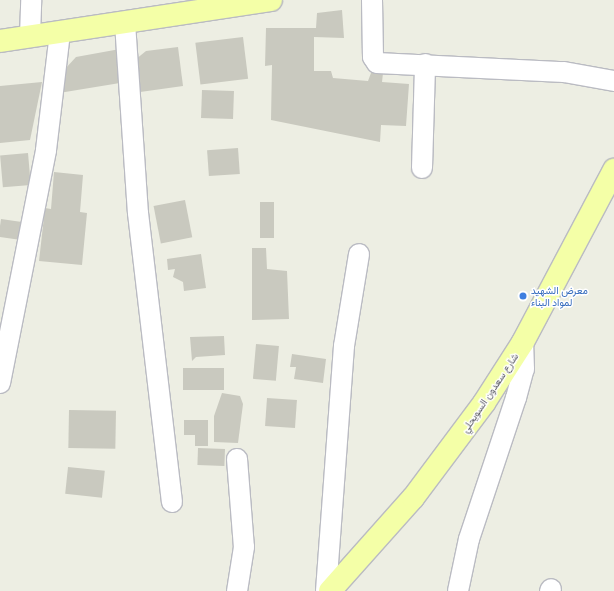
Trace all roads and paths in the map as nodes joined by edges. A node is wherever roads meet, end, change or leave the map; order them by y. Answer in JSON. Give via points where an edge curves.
{"nodes":[{"id":1,"x":31,"y":0,"type":"edge"},
{"id":2,"x":271,"y":0,"type":"edge"},
{"id":3,"x":372,"y":0,"type":"edge"},
{"id":4,"x":190,"y":6,"type":"edge"},
{"id":5,"x":125,"y":23,"type":"junction"},
{"id":6,"x":60,"y":32,"type":"junction"},
{"id":7,"x":30,"y":36,"type":"junction"},
{"id":8,"x":0,"y":41,"type":"edge"},
{"id":9,"x":425,"y":64,"type":"junction"},
{"id":10,"x":614,"y":81,"type":"edge"},
{"id":11,"x":422,"y":168,"type":"dead end"},
{"id":12,"x":614,"y":170,"type":"edge"},
{"id":13,"x":359,"y":254,"type":"dead end"},
{"id":14,"x":524,"y":342,"type":"junction"},
{"id":15,"x":0,"y":383,"type":"edge"},
{"id":16,"x":237,"y":460,"type":"dead end"},
{"id":17,"x":172,"y":502,"type":"dead end"},
{"id":18,"x":237,"y":591,"type":"edge"},
{"id":19,"x":326,"y":591,"type":"edge"},
{"id":20,"x":330,"y":591,"type":"edge"},
{"id":21,"x":458,"y":591,"type":"edge"}],
"edges":[{"from":1,"to":7,"type":"street"},
{"from":2,"to":4,"type":"main road"},
{"from":3,"to":9,"type":"street","via":[[375,62]]},
{"from":4,"to":5,"type":"main road"},
{"from":5,"to":6,"type":"main road"},
{"from":5,"to":17,"type":"street","via":[[138,213]]},
{"from":6,"to":7,"type":"main road"},
{"from":6,"to":15,"type":"street","via":[[46,150]]},
{"from":7,"to":8,"type":"main road"},
{"from":9,"to":10,"type":"street","via":[[564,72]]},
{"from":9,"to":11,"type":"street"},
{"from":12,"to":14,"type":"main road","name":"شارع سعدون السويحلي"},
{"from":13,"to":19,"type":"street","via":[[344,346]]},
{"from":14,"to":20,"type":"main road","name":"شارع سعدون السويحلي","via":[[459,440],[413,498]]},
{"from":14,"to":21,"type":"street","via":[[524,369],[469,539]]},
{"from":16,"to":18,"type":"street","via":[[244,547]]}]}
